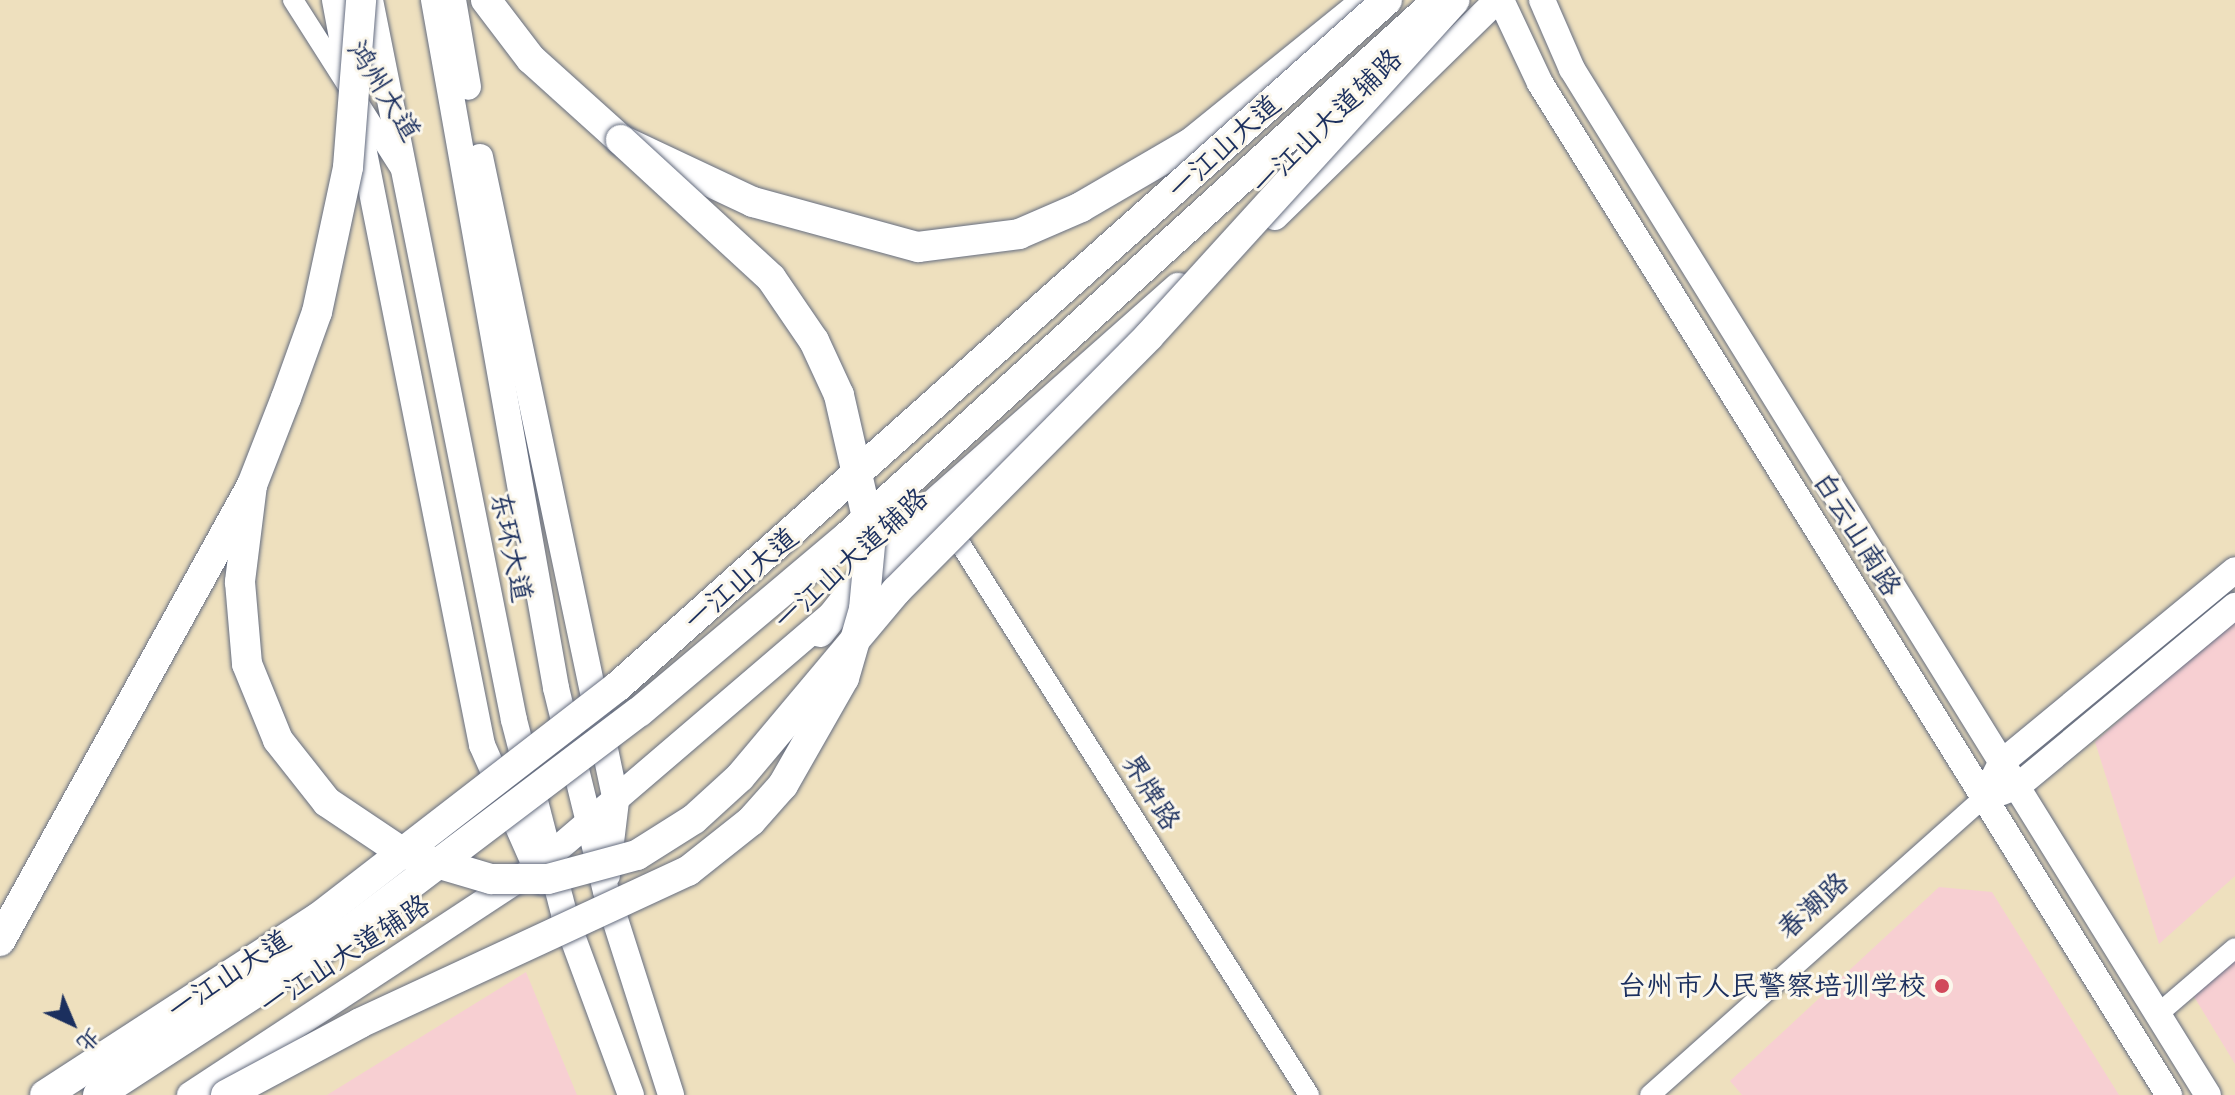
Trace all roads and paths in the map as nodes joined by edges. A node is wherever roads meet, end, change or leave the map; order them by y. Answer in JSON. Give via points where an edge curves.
{"nodes":[{"id":1,"x":293,"y":0,"type":"edge"},
{"id":2,"x":335,"y":0,"type":"edge"},
{"id":3,"x":361,"y":0,"type":"edge"},
{"id":4,"x":370,"y":0,"type":"edge"},
{"id":5,"x":434,"y":0,"type":"edge"},
{"id":6,"x":453,"y":0,"type":"edge"},
{"id":7,"x":486,"y":0,"type":"edge"},
{"id":8,"x":1368,"y":0,"type":"edge"},
{"id":9,"x":1387,"y":0,"type":"edge"},
{"id":10,"x":1438,"y":0,"type":"edge"},
{"id":11,"x":1455,"y":0,"type":"edge"},
{"id":12,"x":1499,"y":0,"type":"edge"},
{"id":13,"x":1542,"y":0,"type":"edge"},
{"id":14,"x":352,"y":93,"type":"junction"},
{"id":15,"x":621,"y":140,"type":"junction"},
{"id":16,"x":402,"y":172,"type":"junction"},
{"id":17,"x":1232,"y":240,"type":"junction"},
{"id":18,"x":252,"y":485,"type":"junction"},
{"id":19,"x":945,"y":520,"type":"junction"},
{"id":20,"x":2235,"y":570,"type":"edge"},
{"id":21,"x":2235,"y":606,"type":"edge"},
{"id":22,"x":820,"y":632,"type":"junction"},
{"id":23,"x":2001,"y":763,"type":"junction"},
{"id":24,"x":2018,"y":786,"type":"junction"},
{"id":25,"x":1983,"y":798,"type":"junction"},
{"id":26,"x":616,"y":801,"type":"junction"},
{"id":27,"x":588,"y":824,"type":"junction"},
{"id":28,"x":542,"y":863,"type":"junction"},
{"id":29,"x":606,"y":891,"type":"junction"},
{"id":30,"x":0,"y":941,"type":"edge"},
{"id":31,"x":2235,"y":948,"type":"edge"},
{"id":32,"x":2158,"y":1014,"type":"junction"},
{"id":33,"x":45,"y":1095,"type":"edge"},
{"id":34,"x":98,"y":1095,"type":"edge"},
{"id":35,"x":190,"y":1095,"type":"edge"},
{"id":36,"x":226,"y":1095,"type":"edge"},
{"id":37,"x":631,"y":1095,"type":"edge"},
{"id":38,"x":671,"y":1095,"type":"edge"},
{"id":39,"x":1309,"y":1095,"type":"edge"},
{"id":40,"x":1650,"y":1095,"type":"edge"},
{"id":41,"x":2169,"y":1095,"type":"edge"},
{"id":42,"x":2208,"y":1095,"type":"edge"}],
"edges":[{"from":1,"to":14,"type":"street","name":"鸿州大道"},
{"from":2,"to":14,"type":"main road"},
{"from":3,"to":18,"type":"highway","bridge":true,"via":[[358,92],[329,262]]},
{"from":4,"to":16,"type":"main road","name":"东环大道"},
{"from":5,"to":27,"type":"main road","name":"东环大道","via":[[556,688]]},
{"from":6,"to":26,"type":"main road"},
{"from":7,"to":15,"type":"highway","via":[[531,59]]},
{"from":8,"to":15,"type":"highway","via":[[1191,143],[1081,207],[1019,234],[967,245],[918,247],[809,221]]},
{"from":9,"to":33,"type":"highway","name":"一江山大道","bridge":true,"via":[[617,687],[318,918]]},
{"from":10,"to":34,"type":"highway","name":"一江山大道","bridge":true,"via":[[848,536],[639,712],[337,940]]},
{"from":11,"to":17,"type":"highway","bridge":true,"via":[[1376,95]]},
{"from":12,"to":19,"type":"main road","name":"一江山大道辅路","via":[[1255,236]]},
{"from":12,"to":25,"type":"main road","name":"白云山南路","via":[[1540,83]]},
{"from":13,"to":23,"type":"main road","name":"白云山南路","via":[[1572,69]]},
{"from":14,"to":16,"type":"street","name":"鸿州大道"},
{"from":14,"to":28,"type":"main road","via":[[482,745]]},
{"from":15,"to":36,"type":"highway","bridge":true,"via":[[771,278],[814,341],[839,395],[871,535],[864,609],[844,678],[783,785],[751,821],[688,871],[360,1023]]},
{"from":16,"to":28,"type":"main road","name":"东环大道"},
{"from":17,"to":18,"type":"highway","bridge":true,"via":[[1149,336],[896,591],[740,777],[656,845],[583,873],[518,880],[448,870],[376,839],[311,786],[264,715],[247,664],[240,582]]},
{"from":17,"to":22,"type":"highway","bridge":true,"via":[[890,543]]},
{"from":18,"to":30,"type":"highway","bridge":true},
{"from":19,"to":22,"type":"main road","name":"一江山大道辅路"},
{"from":19,"to":39,"type":"street","name":"界牌路"},
{"from":20,"to":23,"type":"main road","name":"春潮路"},
{"from":21,"to":24,"type":"main road","name":"春潮路"},
{"from":22,"to":26,"type":"main road","name":"一江山大道辅路"},
{"from":23,"to":24,"type":"main road","name":"白云山南路"},
{"from":23,"to":25,"type":"main road","name":"春潮路"},
{"from":24,"to":25,"type":"main road","name":"春潮路"},
{"from":24,"to":32,"type":"main road","name":"白云山南路"},
{"from":25,"to":40,"type":"street","name":"春潮路"},
{"from":25,"to":41,"type":"main road","name":"白云山南路"},
{"from":26,"to":27,"type":"main road","name":"一江山大道辅路"},
{"from":26,"to":29,"type":"main road"},
{"from":27,"to":28,"type":"main road","name":"一江山大道辅路"},
{"from":27,"to":29,"type":"main road","name":"东环大道"},
{"from":28,"to":35,"type":"main road","name":"一江山大道辅路"},
{"from":28,"to":37,"type":"main road","name":"东环大道"},
{"from":29,"to":38,"type":"main road","name":"东环大道"},
{"from":31,"to":32,"type":"street"},
{"from":32,"to":42,"type":"main road","name":"白云山南路"}]}
